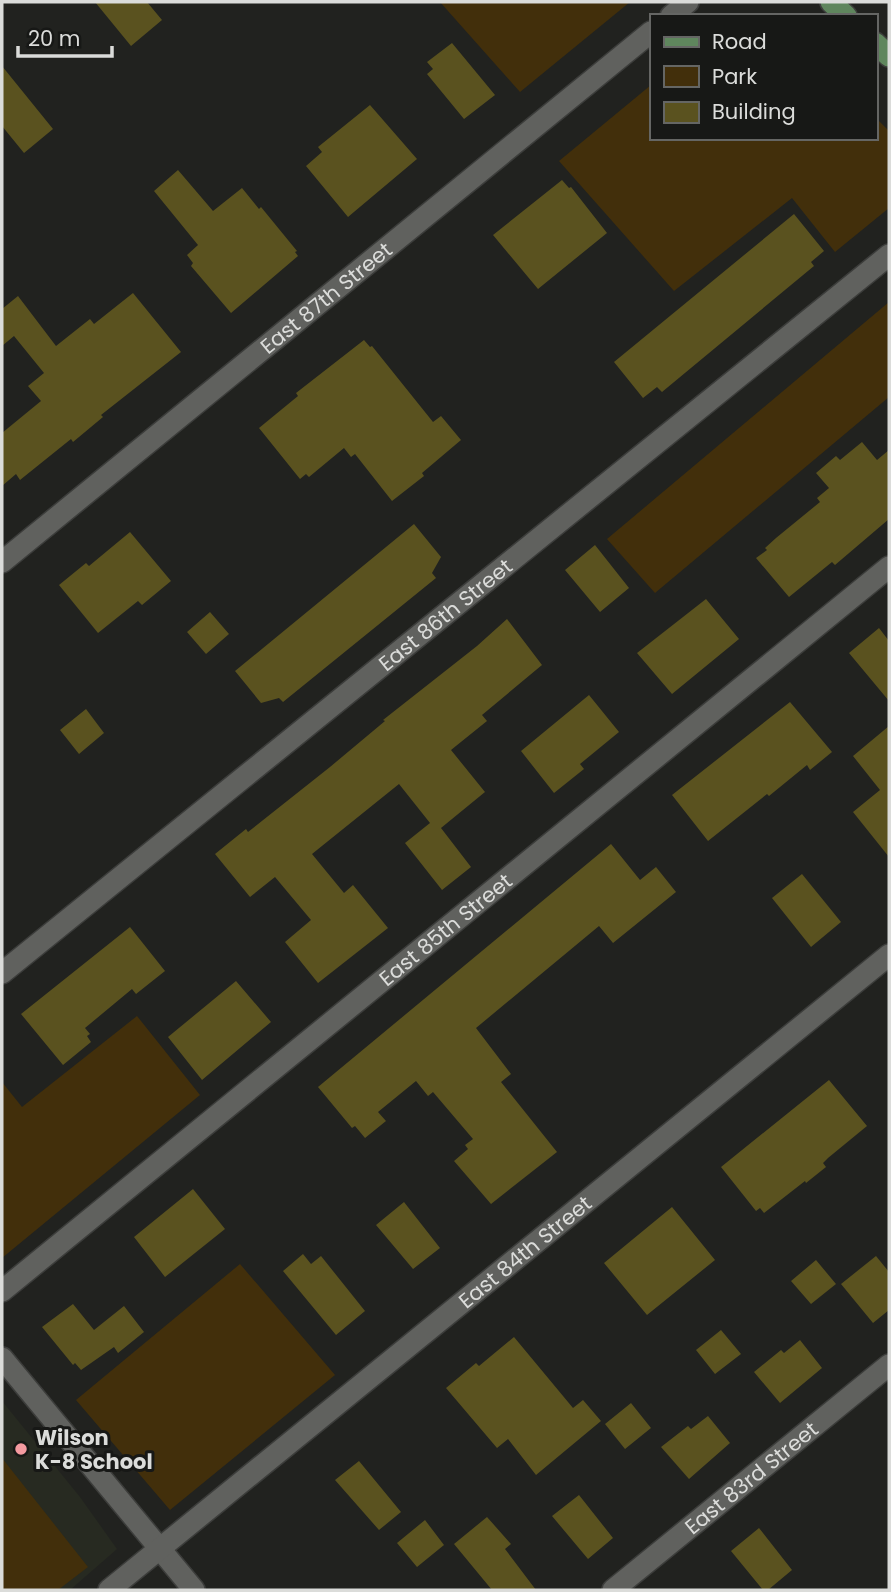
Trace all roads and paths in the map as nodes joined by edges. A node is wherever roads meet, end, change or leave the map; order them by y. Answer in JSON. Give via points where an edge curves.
{"nodes":[{"id":1,"x":688,"y":2,"type":"edge"},
{"id":2,"x":831,"y":2,"type":"edge"},
{"id":3,"x":673,"y":14,"type":"edge"},
{"id":4,"x":844,"y":14,"type":"edge"},
{"id":5,"x":650,"y":33,"type":"edge"},
{"id":6,"x":889,"y":255,"type":"edge"},
{"id":7,"x":2,"y":562,"type":"edge"},
{"id":8,"x":889,"y":567,"type":"edge"},
{"id":9,"x":889,"y":955,"type":"edge"},
{"id":10,"x":2,"y":973,"type":"edge"},
{"id":11,"x":2,"y":1291,"type":"edge"},
{"id":12,"x":2,"y":1358,"type":"edge"},
{"id":13,"x":889,"y":1365,"type":"edge"},
{"id":14,"x":160,"y":1549,"type":"junction"},
{"id":15,"x":109,"y":1590,"type":"edge"},
{"id":16,"x":194,"y":1590,"type":"edge"},
{"id":17,"x":613,"y":1590,"type":"edge"}],
"edges":[{"from":1,"to":3,"type":"street"},
{"from":2,"to":4,"type":"main road"},
{"from":5,"to":7,"type":"street","name":"East 87th Street"},
{"from":6,"to":10,"type":"street","name":"East 86th Street"},
{"from":8,"to":11,"type":"street","name":"East 85th Street"},
{"from":9,"to":14,"type":"street","name":"East 84th Street"},
{"from":12,"to":14,"type":"street"},
{"from":13,"to":17,"type":"street","name":"East 83rd Street"},
{"from":14,"to":15,"type":"street","name":"East 84th Street"},
{"from":14,"to":16,"type":"street"}]}
